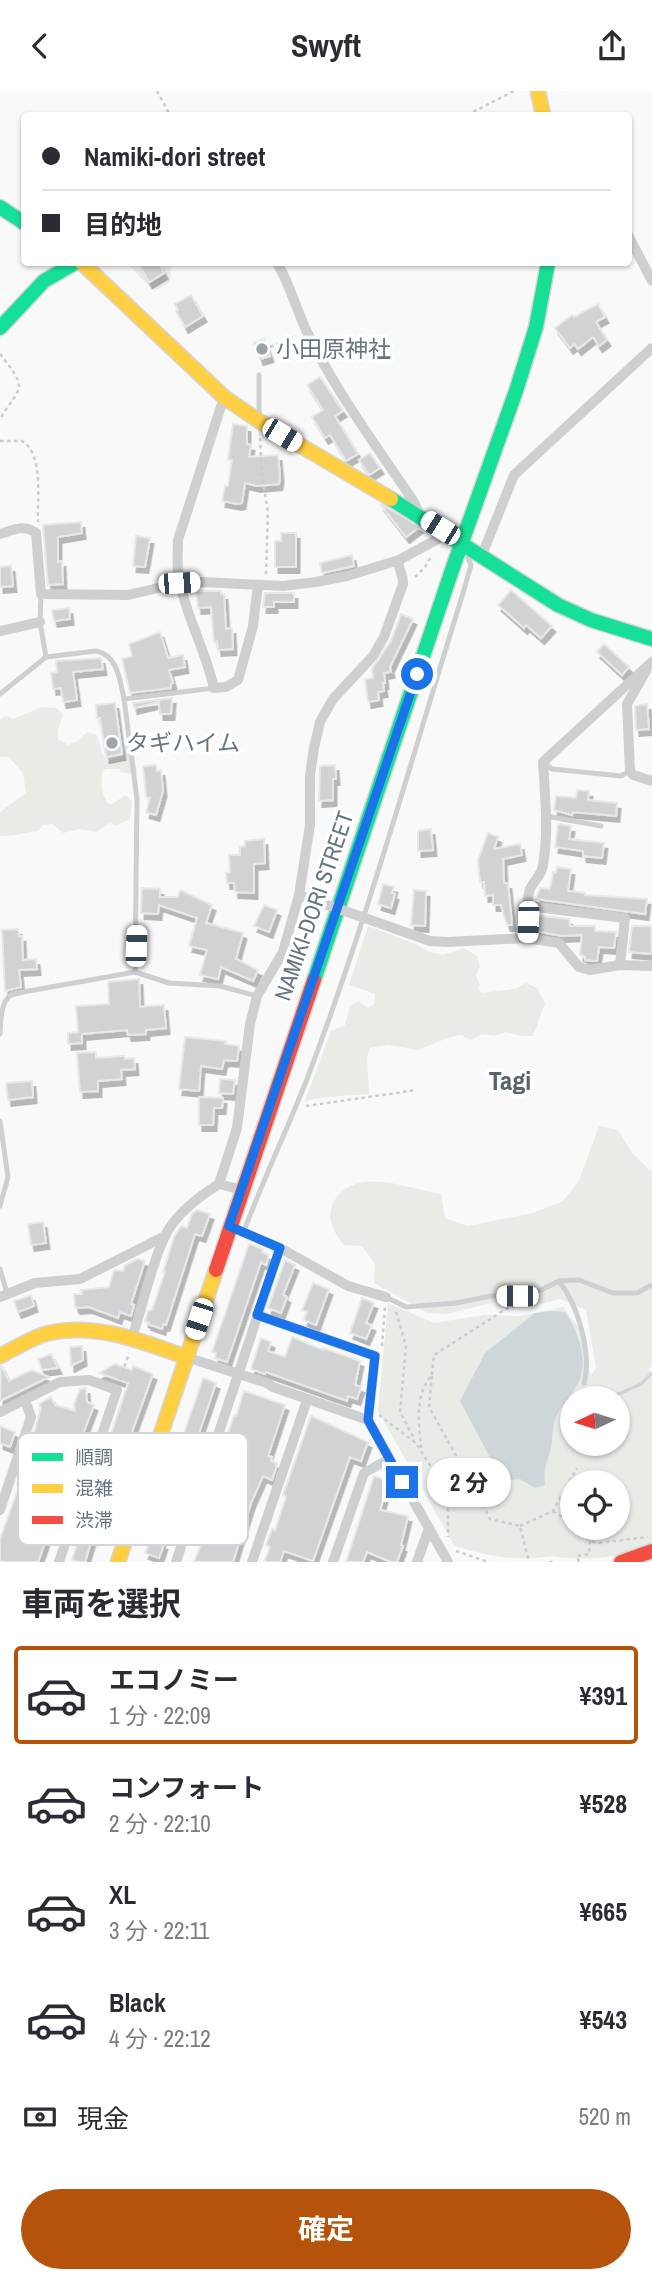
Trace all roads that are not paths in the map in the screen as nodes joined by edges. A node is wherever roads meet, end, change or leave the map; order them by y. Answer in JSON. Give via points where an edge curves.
{"nodes":[{"id":1,"x":538,"y":91,"type":"edge"},
{"id":2,"x":542,"y":112,"type":"edge"},
{"id":3,"x":0,"y":207,"type":"edge"},
{"id":4,"x":21,"y":221,"type":"edge"},
{"id":5,"x":632,"y":243,"type":"edge"},
{"id":6,"x":70,"y":266,"type":"edge"},
{"id":7,"x":85,"y":266,"type":"edge"},
{"id":8,"x":279,"y":266,"type":"edge"},
{"id":9,"x":547,"y":266,"type":"edge"},
{"id":10,"x":652,"y":281,"type":"edge"},
{"id":11,"x":0,"y":328,"type":"edge"},
{"id":12,"x":652,"y":348,"type":"edge"},
{"id":13,"x":259,"y":375,"type":"dead end"},
{"id":14,"x":224,"y":397,"type":"junction"},
{"id":15,"x":259,"y":421,"type":"junction"},
{"id":16,"x":421,"y":516,"type":"junction"},
{"id":17,"x":0,"y":534,"type":"edge"},
{"id":18,"x":447,"y":534,"type":"junction"},
{"id":19,"x":461,"y":543,"type":"junction"},
{"id":20,"x":482,"y":555,"type":"junction"},
{"id":21,"x":399,"y":560,"type":"junction"},
{"id":22,"x":179,"y":583,"type":"junction"},
{"id":23,"x":262,"y":586,"type":"junction"},
{"id":24,"x":41,"y":594,"type":"junction"},
{"id":25,"x":40,"y":622,"type":"junction"},
{"id":26,"x":0,"y":631,"type":"edge"},
{"id":27,"x":652,"y":639,"type":"edge"},
{"id":28,"x":47,"y":657,"type":"junction"},
{"id":29,"x":651,"y":664,"type":"edge"},
{"id":30,"x":214,"y":688,"type":"junction"},
{"id":31,"x":0,"y":694,"type":"edge"},
{"id":32,"x":124,"y":699,"type":"junction"},
{"id":33,"x":543,"y":762,"type":"junction"},
{"id":34,"x":630,"y":771,"type":"junction"},
{"id":35,"x":652,"y":781,"type":"edge"},
{"id":36,"x":546,"y":816,"type":"junction"},
{"id":37,"x":601,"y":826,"type":"dead end"},
{"id":38,"x":299,"y":895,"type":"junction"},
{"id":39,"x":528,"y":906,"type":"junction"},
{"id":40,"x":362,"y":917,"type":"junction"},
{"id":41,"x":527,"y":938,"type":"junction"},
{"id":42,"x":620,"y":965,"type":"junction"},
{"id":43,"x":652,"y":966,"type":"edge"},
{"id":44,"x":135,"y":972,"type":"junction"},
{"id":45,"x":257,"y":996,"type":"junction"},
{"id":46,"x":0,"y":1034,"type":"edge"},
{"id":47,"x":0,"y":1121,"type":"edge"},
{"id":48,"x":219,"y":1184,"type":"junction"},
{"id":49,"x":242,"y":1190,"type":"junction"},
{"id":50,"x":0,"y":1206,"type":"edge"},
{"id":51,"x":229,"y":1226,"type":"junction"},
{"id":52,"x":244,"y":1231,"type":"junction"},
{"id":53,"x":165,"y":1236,"type":"junction"},
{"id":54,"x":280,"y":1248,"type":"junction"},
{"id":55,"x":0,"y":1269,"type":"edge"},
{"id":56,"x":559,"y":1281,"type":"junction"},
{"id":57,"x":652,"y":1285,"type":"edge"},
{"id":58,"x":4,"y":1296,"type":"edge"},
{"id":59,"x":389,"y":1298,"type":"joint"},
{"id":60,"x":257,"y":1315,"type":"junction"},
{"id":61,"x":131,"y":1344,"type":"junction"},
{"id":62,"x":0,"y":1356,"type":"edge"},
{"id":63,"x":186,"y":1357,"type":"junction"},
{"id":64,"x":239,"y":1374,"type":"junction"},
{"id":65,"x":584,"y":1383,"type":"dead end"},
{"id":66,"x":307,"y":1399,"type":"junction"},
{"id":67,"x":25,"y":1400,"type":"junction"},
{"id":68,"x":0,"y":1412,"type":"edge"},
{"id":69,"x":373,"y":1417,"type":"junction"},
{"id":70,"x":26,"y":1433,"type":"edge"},
{"id":71,"x":102,"y":1433,"type":"edge"},
{"id":72,"x":161,"y":1433,"type":"edge"},
{"id":73,"x":219,"y":1433,"type":"edge"},
{"id":74,"x":18,"y":1458,"type":"edge"},
{"id":75,"x":389,"y":1459,"type":"junction"},
{"id":76,"x":0,"y":1510,"type":"edge"},
{"id":77,"x":429,"y":1528,"type":"junction"},
{"id":78,"x":65,"y":1545,"type":"edge"},
{"id":79,"x":124,"y":1545,"type":"edge"},
{"id":80,"x":182,"y":1545,"type":"edge"},
{"id":81,"x":652,"y":1551,"type":"edge"},
{"id":82,"x":59,"y":1562,"type":"edge"},
{"id":83,"x":118,"y":1562,"type":"edge"},
{"id":84,"x":176,"y":1562,"type":"edge"},
{"id":85,"x":252,"y":1562,"type":"edge"},
{"id":86,"x":334,"y":1562,"type":"edge"},
{"id":87,"x":417,"y":1562,"type":"edge"},
{"id":88,"x":448,"y":1562,"type":"edge"},
{"id":89,"x":621,"y":1562,"type":"edge"}],
"edges":[{"from":1,"to":2,"type":"street"},
{"from":3,"to":4,"type":"street"},
{"from":5,"to":10,"type":"street"},
{"from":6,"to":11,"type":"street","via":[[44,281]]},
{"from":7,"to":14,"type":"street"},
{"from":8,"to":16,"type":"street","via":[[306,331],[343,397]]},
{"from":9,"to":19,"type":"street","name":"NAMIKI-DORI STREET","via":[[520,379]]},
{"from":12,"to":20,"type":"street","via":[[514,475]]},
{"from":13,"to":15,"type":"lane"},
{"from":14,"to":15,"type":"street"},
{"from":14,"to":22,"type":"street","via":[[178,540]]},
{"from":15,"to":16,"type":"street"},
{"from":16,"to":18,"type":"street"},
{"from":17,"to":24,"type":"street","via":[[20,528],[33,531]]},
{"from":18,"to":19,"type":"street"},
{"from":18,"to":21,"type":"street"},
{"from":19,"to":20,"type":"street"},
{"from":19,"to":40,"type":"lane","via":[[471,565]]},
{"from":19,"to":49,"type":"street","name":"NAMIKI-DORI STREET"},
{"from":20,"to":27,"type":"street","via":[[558,605]]},
{"from":21,"to":23,"type":"street","via":[[316,582]]},
{"from":21,"to":38,"type":"street","via":[[403,579],[388,628],[373,656],[333,699],[320,722],[310,775],[311,816]]},
{"from":22,"to":23,"type":"street"},
{"from":22,"to":24,"type":"street","via":[[128,595]]},
{"from":22,"to":30,"type":"street"},
{"from":23,"to":30,"type":"street","via":[[238,680]]},
{"from":24,"to":25,"type":"lane"},
{"from":25,"to":26,"type":"street"},
{"from":25,"to":28,"type":"lane"},
{"from":28,"to":31,"type":"lane"},
{"from":28,"to":32,"type":"lane","via":[[103,652],[114,663]]},
{"from":29,"to":33,"type":"street"},
{"from":29,"to":34,"type":"street","via":[[627,704]]},
{"from":30,"to":32,"type":"lane"},
{"from":32,"to":44,"type":"lane","via":[[137,799]]},
{"from":33,"to":34,"type":"lane","via":[[552,769],[621,776]]},
{"from":33,"to":36,"type":"street"},
{"from":34,"to":35,"type":"street"},
{"from":36,"to":37,"type":"lane"},
{"from":36,"to":39,"type":"street","via":[[542,870],[531,886]]},
{"from":38,"to":40,"type":"street","bridge":true},
{"from":38,"to":45,"type":"street","via":[[283,952]]},
{"from":39,"to":41,"type":"street"},
{"from":39,"to":42,"type":"street","via":[[625,918]]},
{"from":40,"to":41,"type":"street","via":[[430,941]]},
{"from":40,"to":52,"type":"lane","via":[[307,1080]]},
{"from":41,"to":42,"type":"street","via":[[559,943],[579,967],[590,970]]},
{"from":42,"to":43,"type":"street"},
{"from":44,"to":45,"type":"lane","via":[[169,983],[220,986]]},
{"from":44,"to":46,"type":"lane","via":[[12,994],[2,1004]]},
{"from":45,"to":48,"type":"street","via":[[237,1128]]},
{"from":47,"to":50,"type":"lane","via":[[8,1177]]},
{"from":48,"to":49,"type":"street"},
{"from":48,"to":53,"type":"street","via":[[182,1212]]},
{"from":49,"to":51,"type":"street","name":"NAMIKI-DORI STREET"},
{"from":51,"to":52,"type":"street"},
{"from":51,"to":63,"type":"street","name":"NAMIKI-DORI STREET"},
{"from":52,"to":54,"type":"street"},
{"from":53,"to":58,"type":"street","via":[[80,1279],[35,1283]]},
{"from":53,"to":61,"type":"street"},
{"from":54,"to":59,"type":"street","via":[[348,1286]]},
{"from":54,"to":60,"type":"street"},
{"from":55,"to":58,"type":"lane"},
{"from":56,"to":57,"type":"lane","via":[[579,1280],[613,1293],[637,1293]]},
{"from":56,"to":59,"type":"lane","via":[[517,1296],[433,1305],[406,1307]]},
{"from":56,"to":65,"type":"lane","via":[[577,1315],[588,1369]]},
{"from":60,"to":64,"type":"street"},
{"from":60,"to":69,"type":"street","via":[[375,1356]]},
{"from":61,"to":62,"type":"street","via":[[97,1331],[76,1330],[48,1333]]},
{"from":61,"to":63,"type":"street"},
{"from":63,"to":64,"type":"street"},
{"from":63,"to":72,"type":"street","name":"NAMIKI-DORI STREET"},
{"from":64,"to":66,"type":"street"},
{"from":64,"to":73,"type":"street"},
{"from":66,"to":69,"type":"street"},
{"from":66,"to":85,"type":"street"},
{"from":67,"to":68,"type":"street"},
{"from":67,"to":70,"type":"street","via":[[32,1417]]},
{"from":67,"to":71,"type":"street","via":[[60,1383],[89,1380],[117,1389]]},
{"from":69,"to":75,"type":"street"},
{"from":74,"to":76,"type":"street"},
{"from":75,"to":77,"type":"street"},
{"from":75,"to":86,"type":"street","via":[[364,1473]]},
{"from":77,"to":87,"type":"street"},
{"from":77,"to":88,"type":"street"},
{"from":78,"to":82,"type":"street"},
{"from":79,"to":83,"type":"street","name":"NAMIKI-DORI STREET"},
{"from":80,"to":84,"type":"street"},
{"from":81,"to":89,"type":"street"}]}
